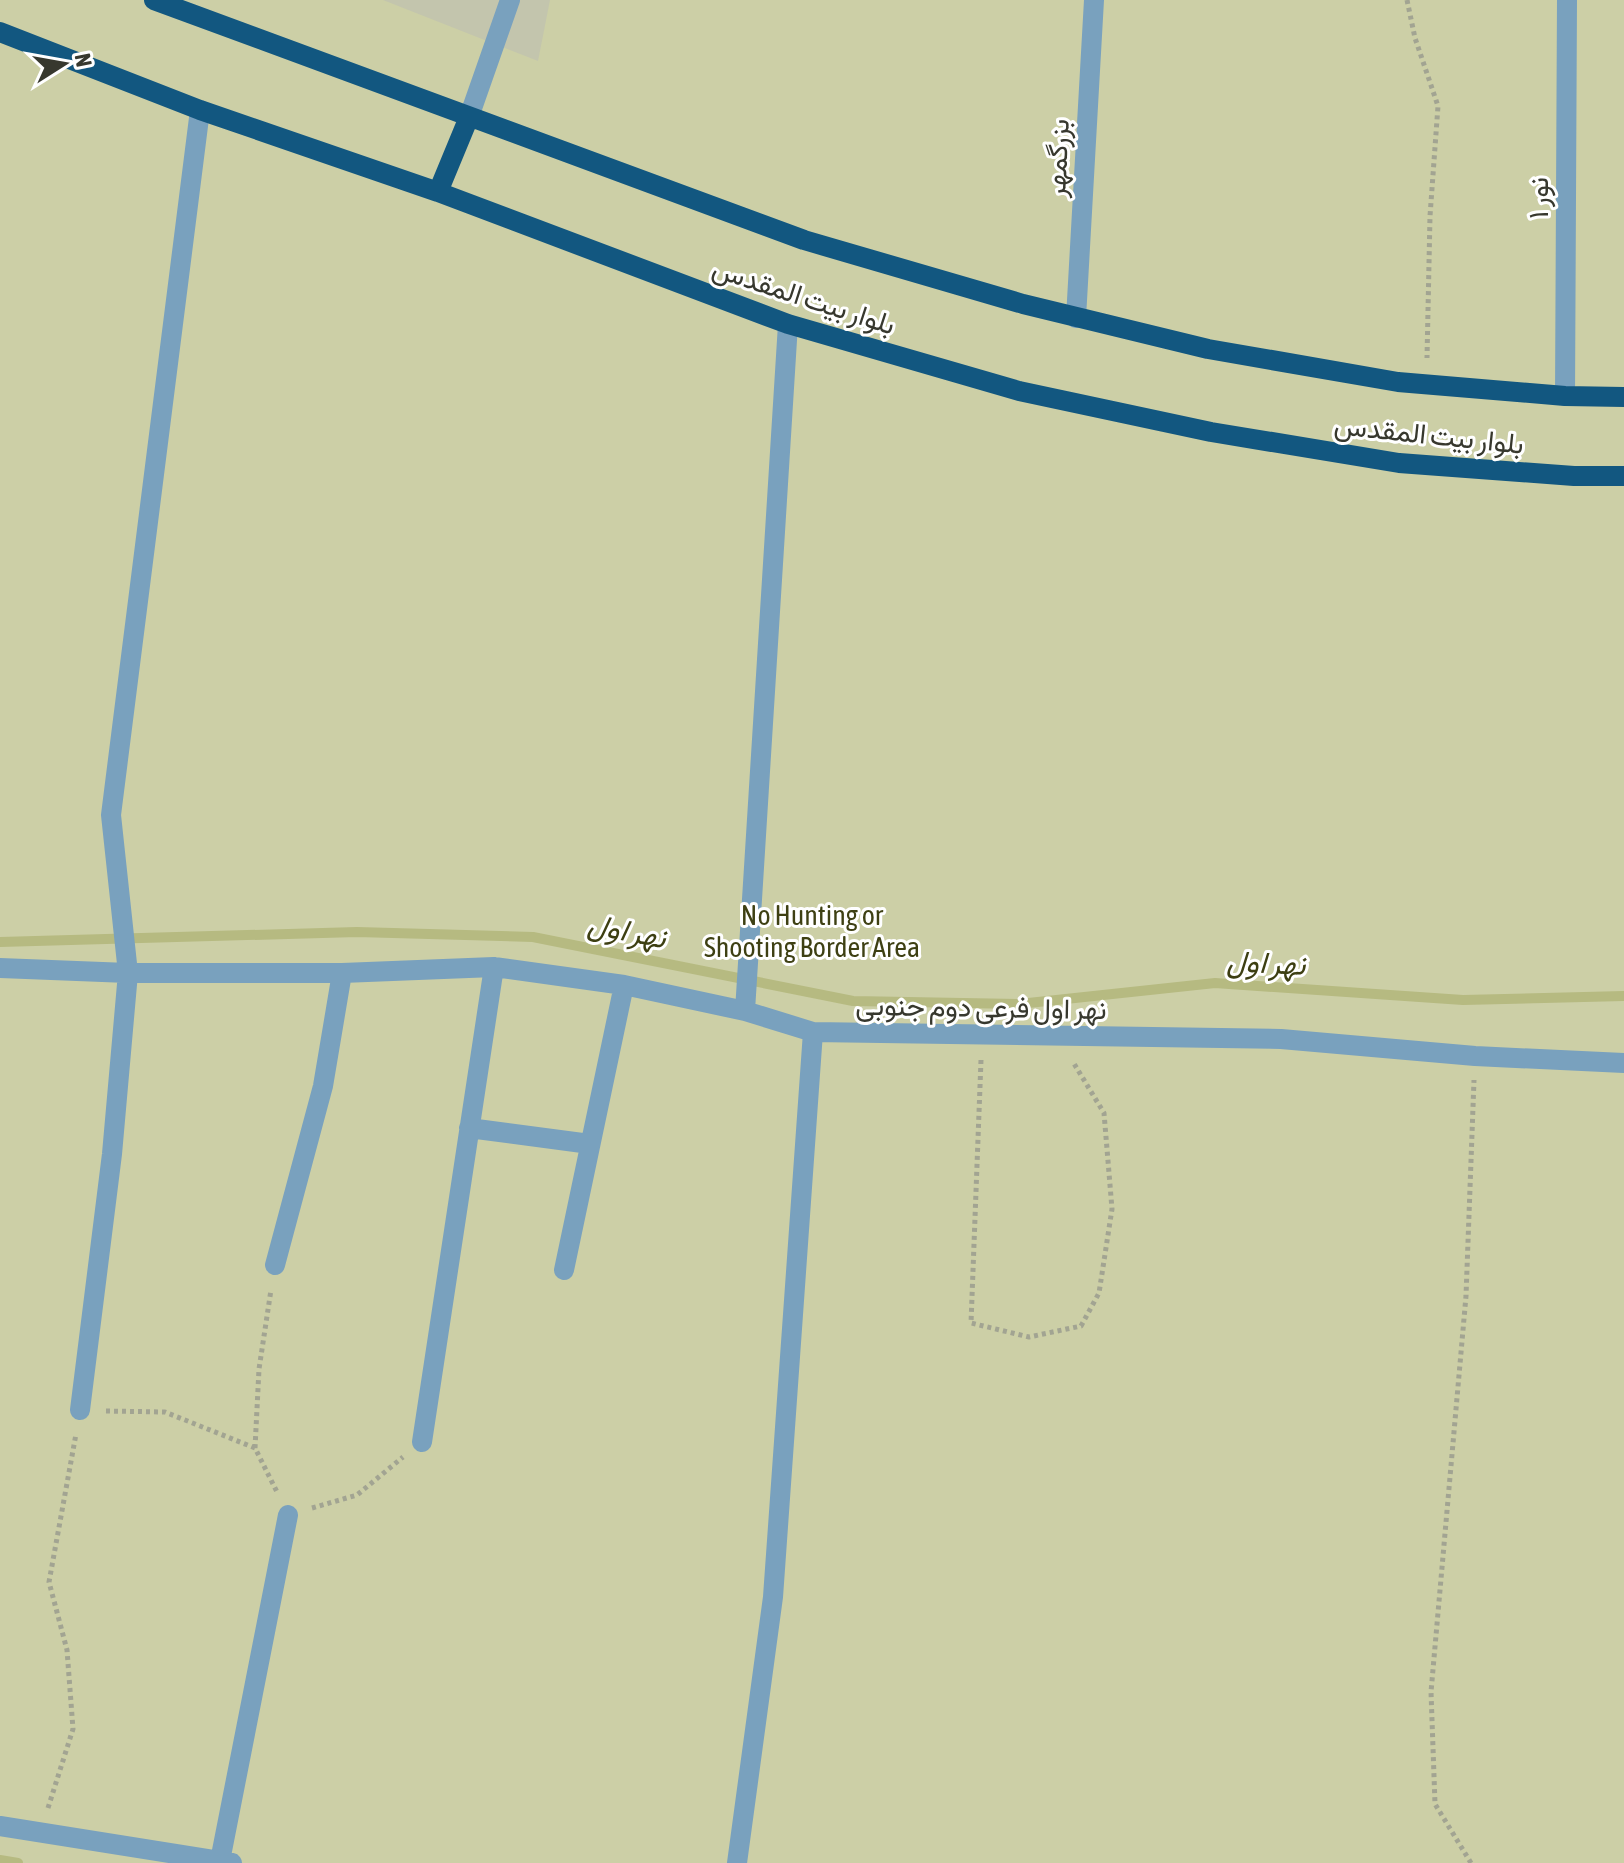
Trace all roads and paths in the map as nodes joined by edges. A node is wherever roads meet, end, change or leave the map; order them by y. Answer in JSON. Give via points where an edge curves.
{"nodes":[{"id":1,"x":154,"y":0,"type":"edge"},
{"id":2,"x":510,"y":0,"type":"edge"},
{"id":3,"x":1094,"y":0,"type":"edge"},
{"id":4,"x":1407,"y":0,"type":"edge"},
{"id":5,"x":1567,"y":0,"type":"edge"},
{"id":6,"x":0,"y":32,"type":"edge"},
{"id":7,"x":200,"y":110,"type":"junction"},
{"id":8,"x":469,"y":117,"type":"junction"},
{"id":9,"x":438,"y":192,"type":"junction"},
{"id":10,"x":1076,"y":318,"type":"junction"},
{"id":11,"x":788,"y":324,"type":"junction"},
{"id":12,"x":1426,"y":385,"type":"junction"},
{"id":13,"x":1565,"y":396,"type":"junction"},
{"id":14,"x":1624,"y":397,"type":"edge"},
{"id":15,"x":1624,"y":476,"type":"edge"},
{"id":16,"x":126,"y":963,"type":"junction"},
{"id":17,"x":494,"y":967,"type":"junction"},
{"id":18,"x":0,"y":968,"type":"edge"},
{"id":19,"x":342,"y":973,"type":"junction"},
{"id":20,"x":624,"y":985,"type":"junction"},
{"id":21,"x":746,"y":1004,"type":"junction"},
{"id":22,"x":813,"y":1032,"type":"junction"},
{"id":23,"x":982,"y":1035,"type":"junction"},
{"id":24,"x":1058,"y":1037,"type":"junction"},
{"id":25,"x":1475,"y":1056,"type":"junction"},
{"id":26,"x":1624,"y":1063,"type":"edge"},
{"id":27,"x":469,"y":1128,"type":"junction"},
{"id":28,"x":590,"y":1144,"type":"junction"},
{"id":29,"x":275,"y":1265,"type":"joint"},
{"id":30,"x":564,"y":1270,"type":"dead end"},
{"id":31,"x":80,"y":1410,"type":"junction"},
{"id":32,"x":422,"y":1442,"type":"joint"},
{"id":33,"x":255,"y":1448,"type":"junction"},
{"id":34,"x":288,"y":1515,"type":"junction"},
{"id":35,"x":0,"y":1826,"type":"edge"},
{"id":36,"x":40,"y":1831,"type":"junction"},
{"id":37,"x":226,"y":1862,"type":"edge"},
{"id":38,"x":737,"y":1863,"type":"edge"},
{"id":39,"x":1471,"y":1863,"type":"edge"}],
"edges":[{"from":1,"to":8,"type":"main road","name":"بلوار بیت المقدس"},
{"from":2,"to":8,"type":"street"},
{"from":3,"to":10,"type":"street","name":"بزرگمهر"},
{"from":4,"to":12,"type":"path","via":[[1438,106]]},
{"from":5,"to":13,"type":"street","name":"نور ۱"},
{"from":6,"to":7,"type":"main road","name":"بلوار بیت المقدس"},
{"from":7,"to":9,"type":"main road","name":"بلوار بیت المقدس"},
{"from":7,"to":16,"type":"street","via":[[111,815]]},
{"from":8,"to":9,"type":"main road"},
{"from":8,"to":10,"type":"main road","name":"بلوار بیت المقدس","via":[[804,240]]},
{"from":9,"to":11,"type":"main road","name":"بلوار بیت المقدس"},
{"from":10,"to":12,"type":"main road","name":"بلوار بیت المقدس","via":[[1208,349]]},
{"from":11,"to":15,"type":"main road","name":"بلوار بیت المقدس","via":[[1019,391],[1211,432],[1399,463]]},
{"from":11,"to":21,"type":"street"},
{"from":12,"to":13,"type":"main road","name":"بلوار بیت المقدس"},
{"from":13,"to":14,"type":"main road","name":"بلوار بیت المقدس"},
{"from":16,"to":18,"type":"street","name":"نهر اول فرعی دوم جنوبی"},
{"from":16,"to":19,"type":"street","name":"نهر اول فرعی دوم جنوبی"},
{"from":16,"to":31,"type":"street","via":[[112,1154]]},
{"from":17,"to":19,"type":"street","name":"نهر اول فرعی دوم جنوبی"},
{"from":17,"to":20,"type":"street","name":"نهر اول فرعی دوم جنوبی"},
{"from":17,"to":27,"type":"street"},
{"from":19,"to":29,"type":"street","via":[[323,1086]]},
{"from":20,"to":21,"type":"street","name":"نهر اول فرعی دوم جنوبی"},
{"from":20,"to":28,"type":"street"},
{"from":21,"to":22,"type":"street","name":"نهر اول فرعی دوم جنوبی"},
{"from":22,"to":23,"type":"street","name":"نهر اول فرعی دوم جنوبی"},
{"from":22,"to":38,"type":"street","via":[[773,1597]]},
{"from":23,"to":24,"type":"street","name":"نهر اول فرعی دوم جنوبی"},
{"from":23,"to":24,"type":"path","via":[[971,1323],[1029,1337],[1081,1326],[1099,1293],[1112,1209],[1104,1113]]},
{"from":24,"to":25,"type":"street","name":"نهر اول فرعی دوم جنوبی","via":[[1281,1039]]},
{"from":25,"to":26,"type":"street","name":"نهر اول فرعی دوم جنوبی"},
{"from":25,"to":39,"type":"path","via":[[1466,1296],[1431,1692],[1435,1804]]},
{"from":27,"to":28,"type":"street"},
{"from":27,"to":32,"type":"street"},
{"from":28,"to":30,"type":"street"},
{"from":29,"to":33,"type":"path","via":[[259,1369]]},
{"from":31,"to":33,"type":"path","via":[[165,1412]]},
{"from":31,"to":36,"type":"path","via":[[49,1582],[67,1650],[73,1729]]},
{"from":32,"to":34,"type":"path","via":[[357,1495]]},
{"from":33,"to":34,"type":"path"},
{"from":34,"to":37,"type":"street"},
{"from":35,"to":36,"type":"street"},
{"from":36,"to":37,"type":"street"}]}
